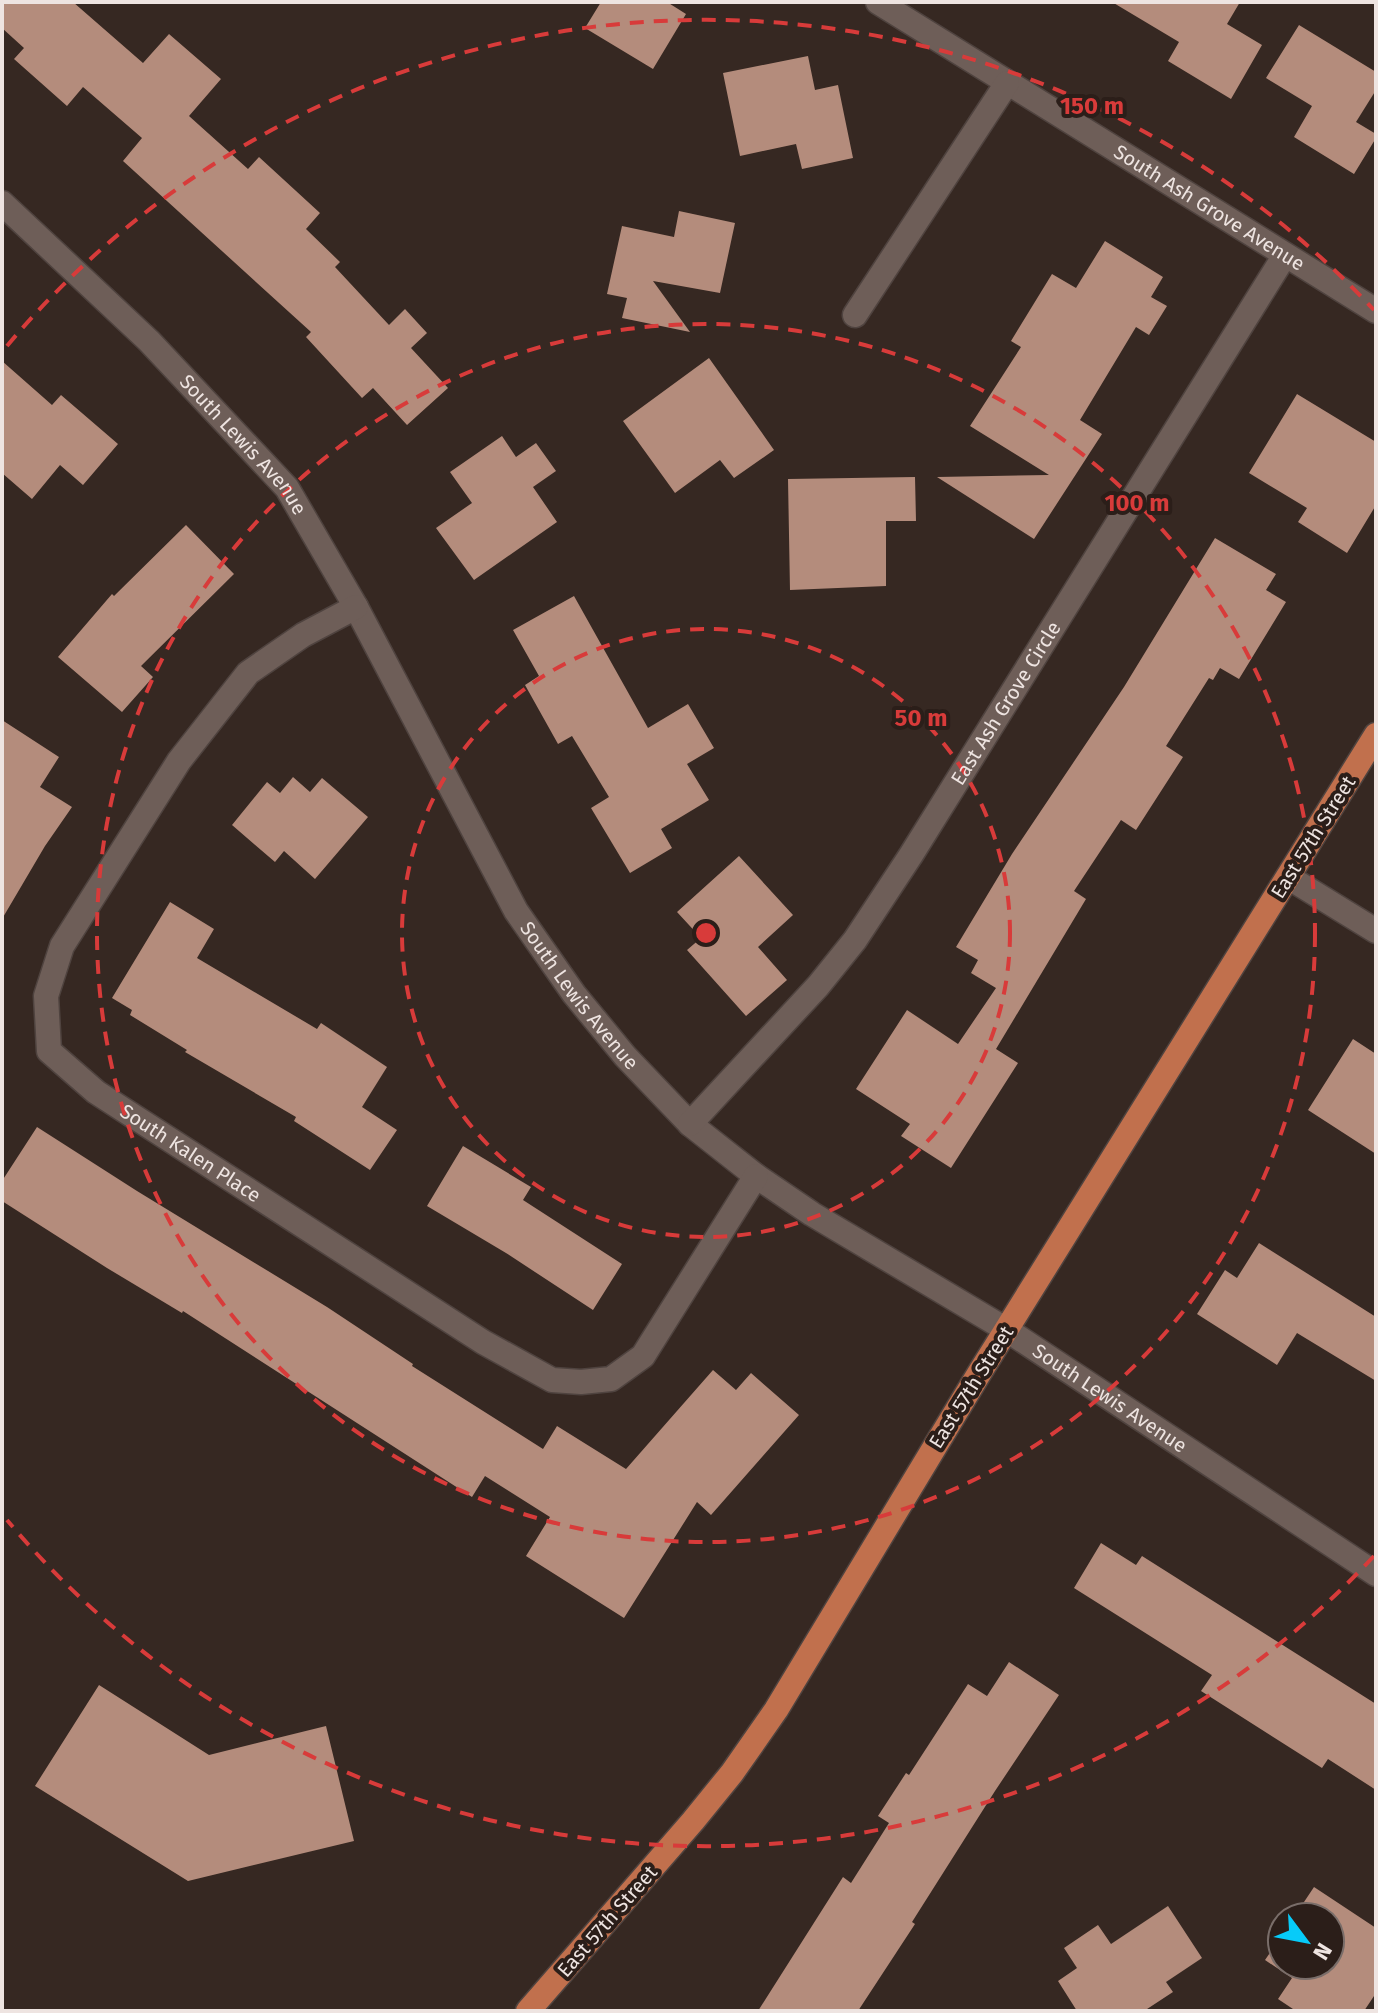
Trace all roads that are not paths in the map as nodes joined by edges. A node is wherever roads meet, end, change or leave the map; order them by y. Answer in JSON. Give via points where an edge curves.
{"nodes":[{"id":1,"x":878,"y":2,"type":"edge"},
{"id":2,"x":1007,"y":83,"type":"junction"},
{"id":3,"x":2,"y":203,"type":"edge"},
{"id":4,"x":1285,"y":255,"type":"junction"},
{"id":5,"x":1376,"y":311,"type":"edge"},
{"id":6,"x":855,"y":315,"type":"dead end"},
{"id":7,"x":356,"y":607,"type":"junction"},
{"id":8,"x":1376,"y":735,"type":"edge"},
{"id":9,"x":1288,"y":877,"type":"junction"},
{"id":10,"x":1376,"y":931,"type":"edge"},
{"id":11,"x":690,"y":1124,"type":"junction"},
{"id":12,"x":756,"y":1176,"type":"junction"},
{"id":13,"x":1007,"y":1330,"type":"junction"},
{"id":14,"x":1376,"y":1574,"type":"edge"},
{"id":15,"x":528,"y":2011,"type":"edge"}],
"edges":[{"from":1,"to":2,"type":"street","name":"South Ash Grove Avenue"},
{"from":2,"to":4,"type":"street","name":"South Ash Grove Avenue"},
{"from":2,"to":6,"type":"street"},
{"from":3,"to":7,"type":"street","name":"South Lewis Avenue","via":[[149,341],[287,488]]},
{"from":4,"to":5,"type":"street","name":"South Ash Grove Avenue"},
{"from":4,"to":11,"type":"street","name":"East Ash Grove Circle","via":[[855,940]]},
{"from":7,"to":11,"type":"street","name":"South Lewis Avenue","via":[[516,911],[591,1015]]},
{"from":7,"to":12,"type":"street","name":"South Kalen Place","via":[[248,673],[179,761],[62,946],[46,996],[49,1051],[96,1092],[483,1342],[552,1380],[611,1379],[643,1356]]},
{"from":8,"to":9,"type":"main road","name":"East 57th Street"},
{"from":9,"to":10,"type":"street"},
{"from":9,"to":13,"type":"main road","name":"East 57th Street"},
{"from":11,"to":12,"type":"street","name":"South Lewis Avenue"},
{"from":12,"to":13,"type":"street","name":"South Lewis Avenue"},
{"from":13,"to":14,"type":"street","name":"South Lewis Avenue"},
{"from":13,"to":15,"type":"main road","name":"East 57th Street","via":[[776,1710],[732,1773]]}]}
